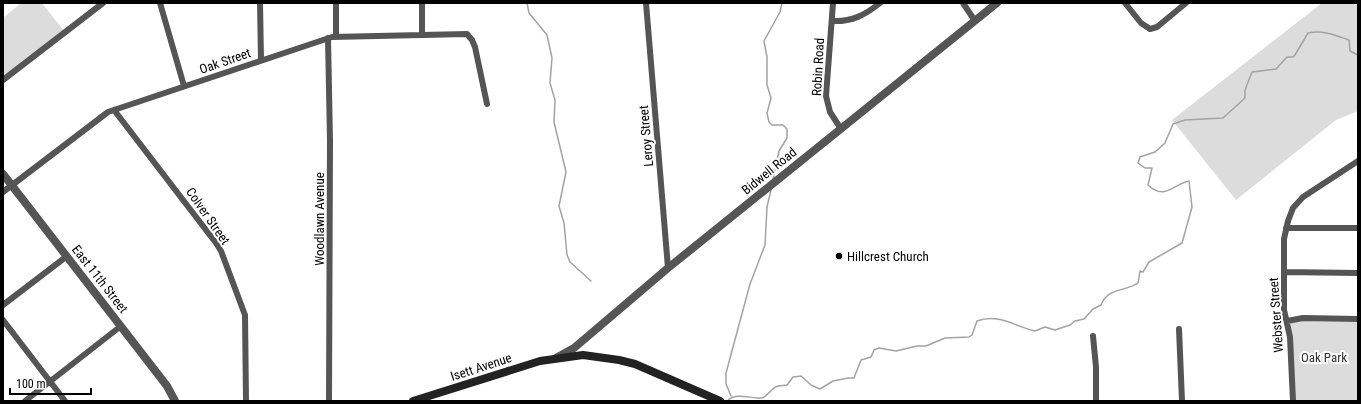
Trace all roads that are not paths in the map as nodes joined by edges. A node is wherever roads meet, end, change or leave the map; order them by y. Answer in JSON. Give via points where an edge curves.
{"nodes":[{"id":1,"x":103,"y":3,"type":"edge"},
{"id":2,"x":160,"y":3,"type":"edge"},
{"id":3,"x":260,"y":3,"type":"edge"},
{"id":4,"x":336,"y":3,"type":"edge"},
{"id":5,"x":422,"y":3,"type":"edge"},
{"id":6,"x":646,"y":3,"type":"edge"},
{"id":7,"x":833,"y":3,"type":"edge"},
{"id":8,"x":880,"y":3,"type":"edge"},
{"id":9,"x":963,"y":3,"type":"edge"},
{"id":10,"x":997,"y":3,"type":"edge"},
{"id":11,"x":1125,"y":3,"type":"edge"},
{"id":12,"x":1186,"y":3,"type":"edge"},
{"id":13,"x":832,"y":21,"type":"junction"},
{"id":14,"x":975,"y":21,"type":"junction"},
{"id":15,"x":422,"y":34,"type":"junction"},
{"id":16,"x":336,"y":36,"type":"junction"},
{"id":17,"x":328,"y":38,"type":"junction"},
{"id":18,"x":262,"y":60,"type":"junction"},
{"id":19,"x":3,"y":80,"type":"edge"},
{"id":20,"x":184,"y":86,"type":"junction"},
{"id":21,"x":487,"y":104,"type":"dead end"},
{"id":22,"x":114,"y":110,"type":"junction"},
{"id":23,"x":841,"y":129,"type":"junction"},
{"id":24,"x":1358,"y":161,"type":"edge"},
{"id":25,"x":3,"y":174,"type":"edge"},
{"id":26,"x":12,"y":186,"type":"junction"},
{"id":27,"x":3,"y":192,"type":"edge"},
{"id":28,"x":1286,"y":228,"type":"junction"},
{"id":29,"x":1358,"y":228,"type":"edge"},
{"id":30,"x":66,"y":256,"type":"junction"},
{"id":31,"x":668,"y":268,"type":"junction"},
{"id":32,"x":1284,"y":272,"type":"junction"},
{"id":33,"x":1358,"y":273,"type":"edge"},
{"id":34,"x":3,"y":305,"type":"edge"},
{"id":35,"x":1358,"y":319,"type":"edge"},
{"id":36,"x":3,"y":320,"type":"edge"},
{"id":37,"x":1287,"y":321,"type":"junction"},
{"id":38,"x":121,"y":326,"type":"junction"},
{"id":39,"x":1179,"y":329,"type":"dead end"},
{"id":40,"x":1093,"y":336,"type":"dead end"},
{"id":41,"x":556,"y":358,"type":"junction"},
{"id":42,"x":50,"y":381,"type":"junction"},
{"id":43,"x":25,"y":401,"type":"edge"},
{"id":44,"x":65,"y":401,"type":"edge"},
{"id":45,"x":175,"y":401,"type":"edge"},
{"id":46,"x":246,"y":401,"type":"edge"},
{"id":47,"x":329,"y":401,"type":"edge"},
{"id":48,"x":413,"y":401,"type":"edge"},
{"id":49,"x":720,"y":401,"type":"edge"},
{"id":50,"x":1096,"y":401,"type":"edge"},
{"id":51,"x":1182,"y":401,"type":"edge"},
{"id":52,"x":1293,"y":401,"type":"edge"}],
"edges":[{"from":1,"to":19,"type":"street"},
{"from":2,"to":20,"type":"street"},
{"from":3,"to":18,"type":"street"},
{"from":4,"to":16,"type":"street"},
{"from":5,"to":15,"type":"street"},
{"from":6,"to":31,"type":"street","name":"Leroy Street"},
{"from":7,"to":13,"type":"street","name":"Robin Road"},
{"from":8,"to":13,"type":"street","via":[[861,17]]},
{"from":9,"to":14,"type":"street"},
{"from":10,"to":14,"type":"street","name":"Bidwell Road"},
{"from":11,"to":12,"type":"street","via":[[1141,23],[1150,29]]},
{"from":13,"to":23,"type":"street","name":"Robin Road","via":[[826,96],[830,112]]},
{"from":14,"to":23,"type":"street","name":"Bidwell Road"},
{"from":15,"to":16,"type":"street","name":"Oak Street"},
{"from":15,"to":21,"type":"street","name":"Oak Street","via":[[467,34],[475,47]]},
{"from":16,"to":17,"type":"street","name":"Oak Street"},
{"from":17,"to":18,"type":"street","name":"Oak Street"},
{"from":17,"to":47,"type":"street","name":"Woodlawn Avenue"},
{"from":18,"to":20,"type":"street","name":"Oak Street"},
{"from":20,"to":22,"type":"street","name":"Oak Street"},
{"from":22,"to":26,"type":"street","name":"Oak Street"},
{"from":22,"to":46,"type":"street","name":"Colver Street","via":[[221,251],[245,315]]},
{"from":23,"to":31,"type":"street","name":"Bidwell Road"},
{"from":24,"to":28,"type":"street","name":"Webster Street","via":[[1299,201]]},
{"from":25,"to":26,"type":"street","name":"East 11th Street"},
{"from":26,"to":27,"type":"street","name":"Oak Street"},
{"from":26,"to":30,"type":"street","name":"East 11th Street"},
{"from":28,"to":29,"type":"street"},
{"from":28,"to":32,"type":"street","name":"Webster Street"},
{"from":30,"to":34,"type":"street"},
{"from":30,"to":38,"type":"street","name":"East 11th Street"},
{"from":31,"to":41,"type":"street","name":"Bidwell Road","via":[[574,348]]},
{"from":32,"to":33,"type":"street"},
{"from":32,"to":37,"type":"street","name":"Webster Street","via":[[1284,310]]},
{"from":35,"to":37,"type":"street","via":[[1303,318]]},
{"from":36,"to":42,"type":"street"},
{"from":37,"to":52,"type":"street","name":"Webster Street"},
{"from":38,"to":42,"type":"street"},
{"from":38,"to":45,"type":"street","name":"East 11th Street","via":[[167,386]]},
{"from":39,"to":51,"type":"street"},
{"from":40,"to":50,"type":"street"},
{"from":41,"to":48,"type":"main road","name":"Isett Avenue"},
{"from":41,"to":49,"type":"main road","name":"Isett Avenue","via":[[583,355],[619,360],[650,370]]},
{"from":42,"to":43,"type":"street"},
{"from":42,"to":44,"type":"street"}]}
